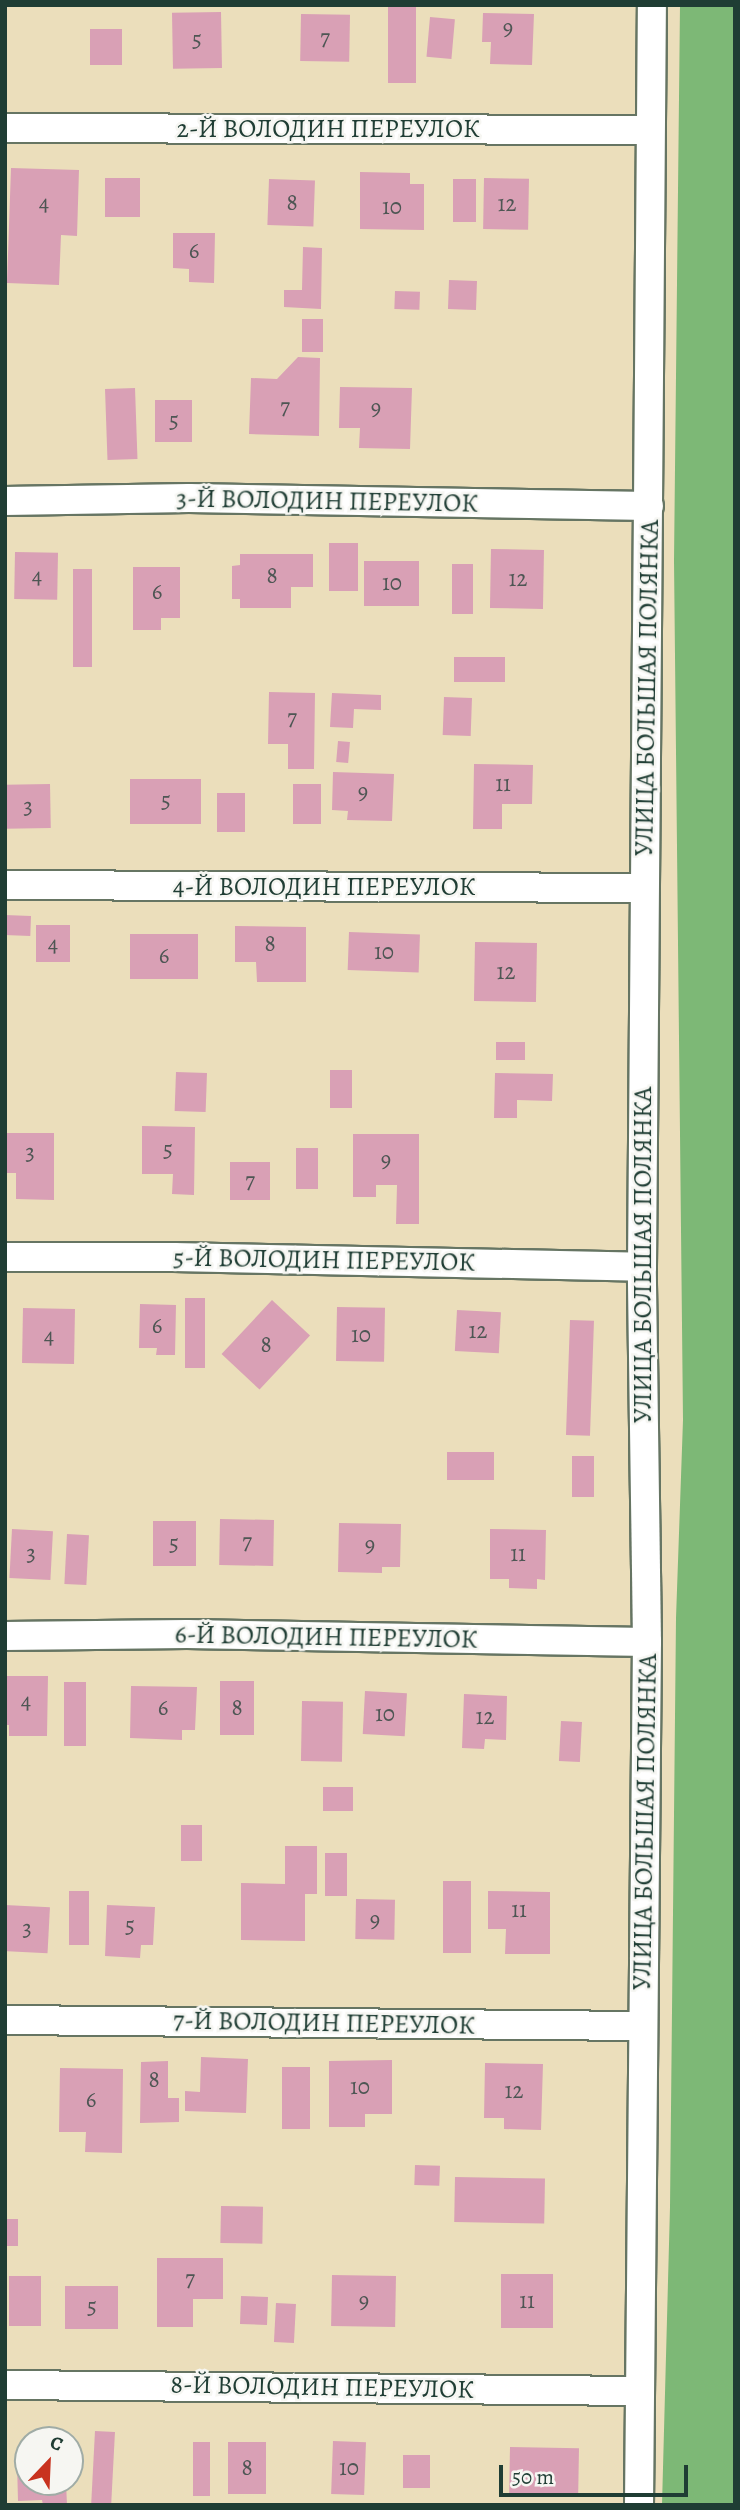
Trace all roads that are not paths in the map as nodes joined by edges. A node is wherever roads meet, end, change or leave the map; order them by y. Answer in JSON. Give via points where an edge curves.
{"nodes":[{"id":1,"x":652,"y":5,"type":"edge"},
{"id":2,"x":5,"y":128,"type":"edge"},
{"id":3,"x":650,"y":130,"type":"junction"},
{"id":4,"x":5,"y":501,"type":"edge"},
{"id":5,"x":649,"y":506,"type":"junction"},
{"id":6,"x":5,"y":885,"type":"edge"},
{"id":7,"x":644,"y":888,"type":"junction"},
{"id":8,"x":5,"y":1257,"type":"edge"},
{"id":9,"x":642,"y":1267,"type":"junction"},
{"id":10,"x":5,"y":1636,"type":"edge"},
{"id":11,"x":648,"y":1642,"type":"junction"},
{"id":12,"x":5,"y":2020,"type":"edge"},
{"id":13,"x":643,"y":2026,"type":"junction"},
{"id":14,"x":5,"y":2385,"type":"edge"},
{"id":15,"x":640,"y":2391,"type":"junction"},
{"id":16,"x":639,"y":2505,"type":"edge"}],
"edges":[{"from":1,"to":3,"type":"street","name":"УЛИЦА БОЛЬШАЯ ПОЛЯНКА"},
{"from":2,"to":3,"type":"street","name":"2-Й ВОЛОДИН ПЕРЕУЛОК"},
{"from":3,"to":5,"type":"street","name":"УЛИЦА БОЛЬШАЯ ПОЛЯНКА"},
{"from":4,"to":5,"type":"street","name":"3-Й ВОЛОДИН ПЕРЕУЛОК","via":[[189,498]]},
{"from":5,"to":7,"type":"street","name":"УЛИЦА БОЛЬШАЯ ПОЛЯНКА"},
{"from":6,"to":7,"type":"street","name":"4-Й ВОЛОДИН ПЕРЕУЛОК"},
{"from":7,"to":9,"type":"street","name":"УЛИЦА БОЛЬШАЯ ПОЛЯНКА"},
{"from":8,"to":9,"type":"street","name":"5-Й ВОЛОДИН ПЕРЕУЛОК"},
{"from":9,"to":11,"type":"street","name":"УЛИЦА БОЛЬШАЯ ПОЛЯНКА"},
{"from":10,"to":11,"type":"street","name":"6-Й ВОЛОДИН ПЕРЕУЛОК","via":[[187,1634]]},
{"from":11,"to":13,"type":"street","name":"УЛИЦА БОЛЬШАЯ ПОЛЯНКА"},
{"from":12,"to":13,"type":"street","name":"7-Й ВОЛОДИН ПЕРЕУЛОК"},
{"from":13,"to":15,"type":"street","name":"УЛИЦА БОЛЬШАЯ ПОЛЯНКА"},
{"from":14,"to":15,"type":"street","name":"8-Й ВОЛОДИН ПЕРЕУЛОК"},
{"from":15,"to":16,"type":"street","name":"УЛИЦА БОЛЬШАЯ ПОЛЯНКА"}]}
